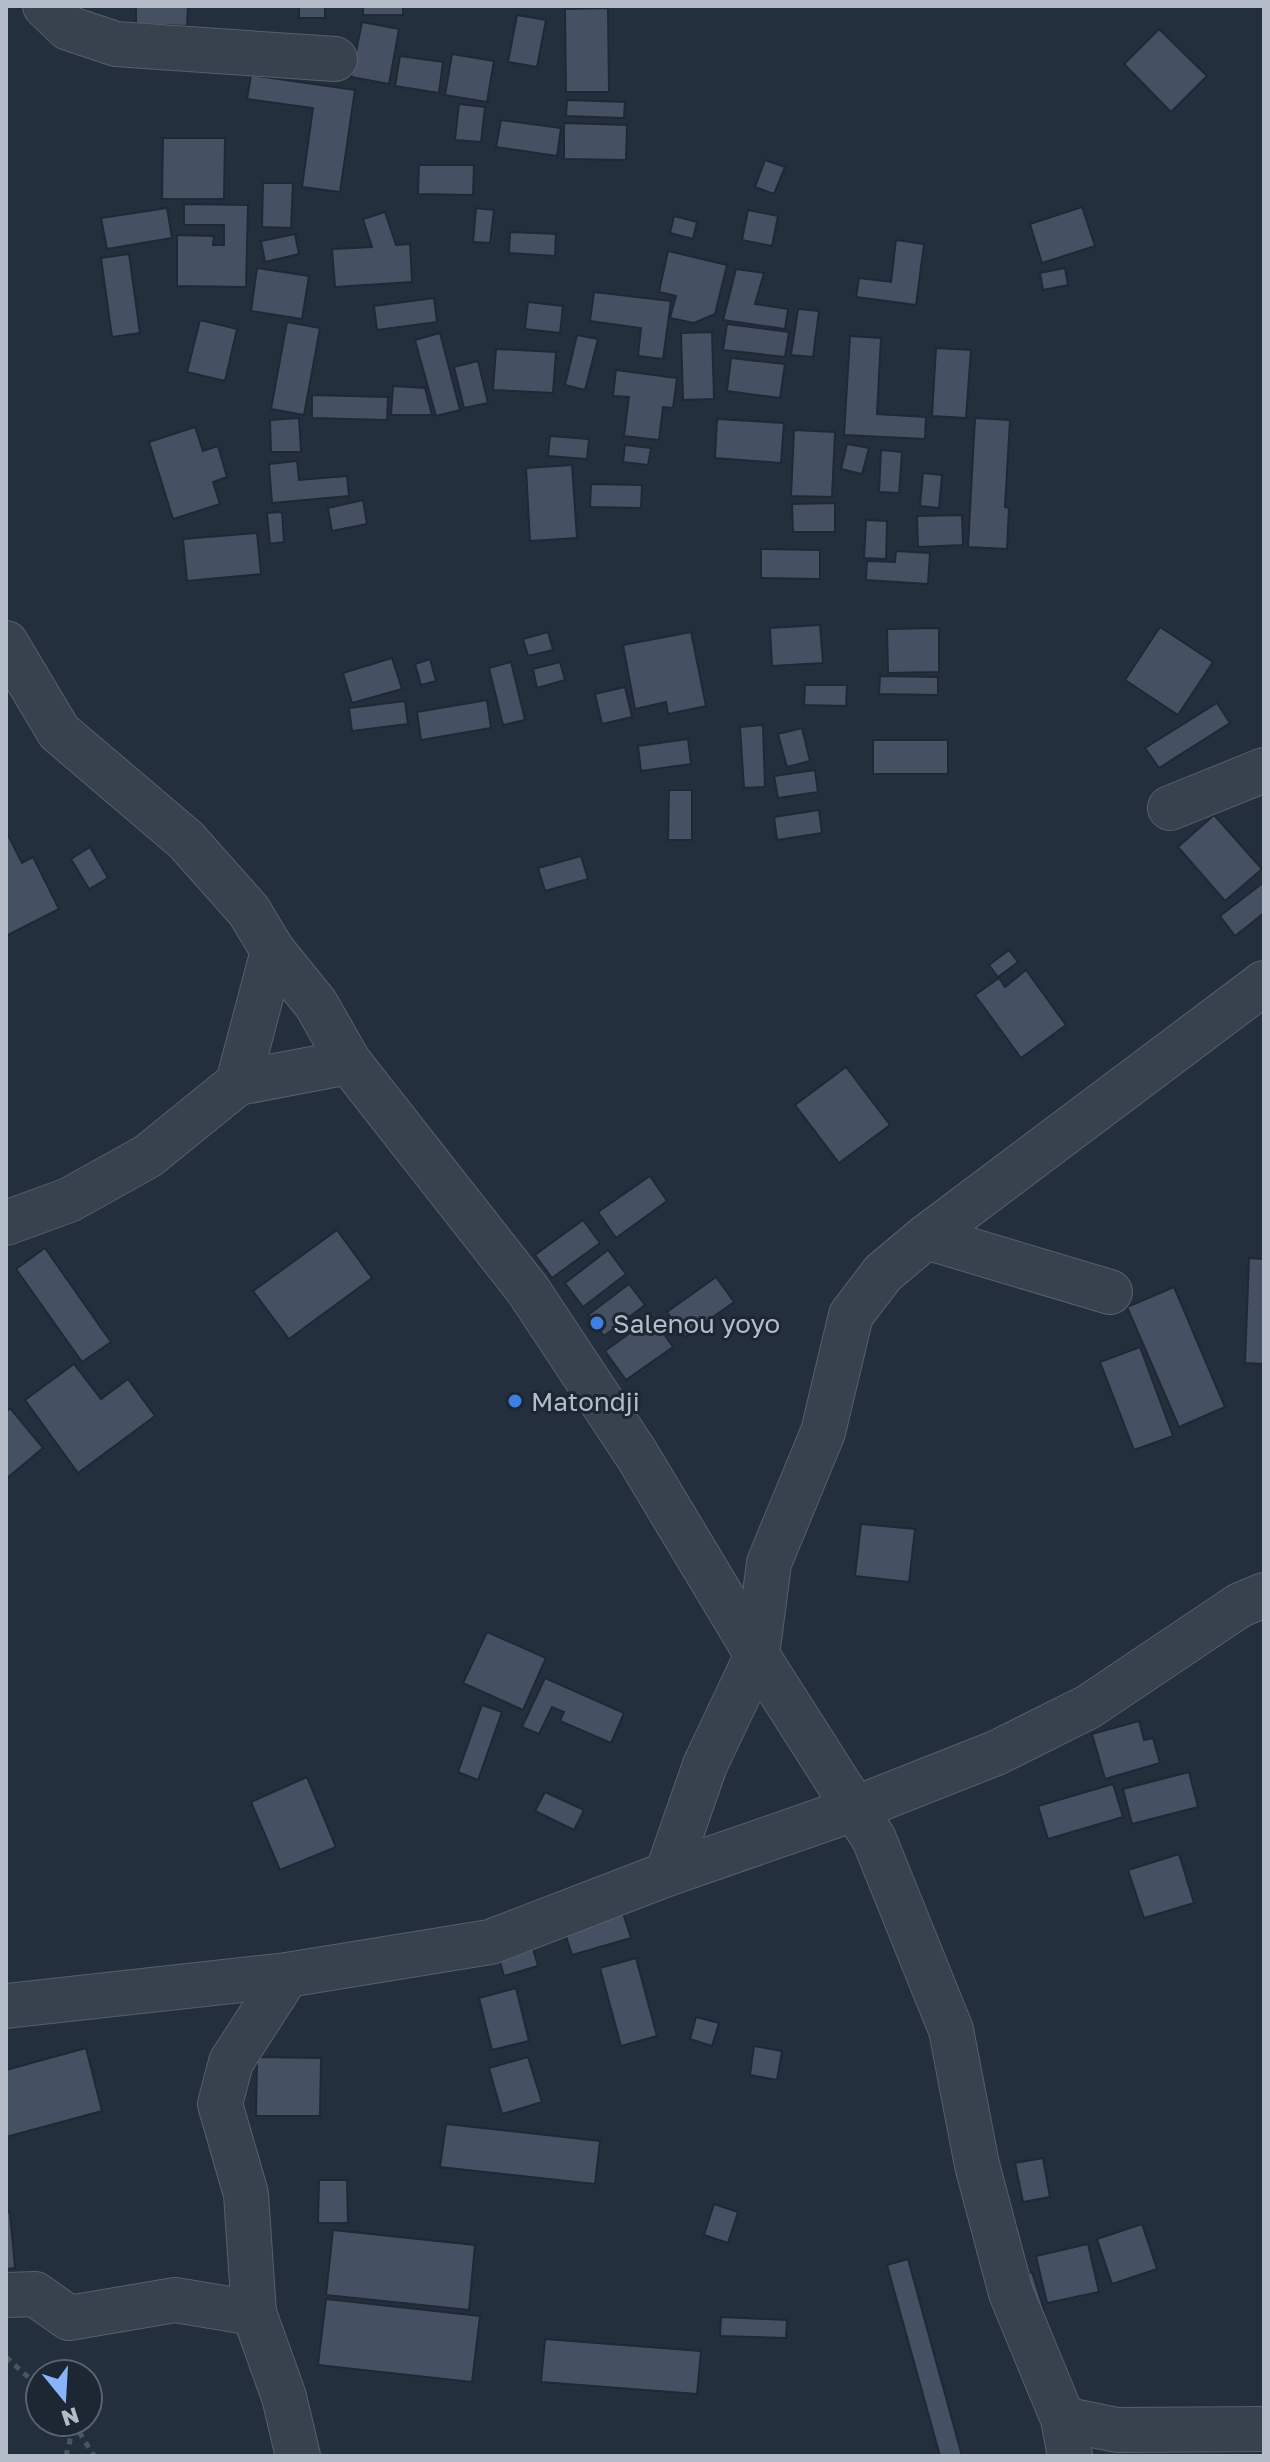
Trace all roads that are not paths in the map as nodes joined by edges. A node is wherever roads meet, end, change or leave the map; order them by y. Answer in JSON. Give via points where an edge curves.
{"nodes":[{"id":1,"x":45,"y":6,"type":"edge"},
{"id":2,"x":335,"y":59,"type":"dead end"},
{"id":3,"x":6,"y":643,"type":"edge"},
{"id":4,"x":1264,"y":770,"type":"edge"},
{"id":5,"x":1170,"y":808,"type":"dead end"},
{"id":6,"x":273,"y":951,"type":"junction"},
{"id":7,"x":1264,"y":983,"type":"edge"},
{"id":8,"x":349,"y":1062,"type":"junction"},
{"id":9,"x":238,"y":1083,"type":"junction"},
{"id":10,"x":6,"y":1223,"type":"edge"},
{"id":11,"x":926,"y":1237,"type":"junction"},
{"id":12,"x":1110,"y":1292,"type":"dead end"},
{"id":13,"x":1264,"y":1595,"type":"edge"},
{"id":14,"x":757,"y":1655,"type":"junction"},
{"id":15,"x":854,"y":1809,"type":"junction"},
{"id":16,"x":667,"y":1874,"type":"junction"},
{"id":17,"x":287,"y":1975,"type":"junction"},
{"id":18,"x":6,"y":2006,"type":"edge"},
{"id":19,"x":6,"y":2295,"type":"edge"},
{"id":20,"x":254,"y":2313,"type":"junction"},
{"id":21,"x":1264,"y":2429,"type":"edge"},
{"id":22,"x":1066,"y":2437,"type":"edge"},
{"id":23,"x":1110,"y":2443,"type":"edge"},
{"id":24,"x":298,"y":2456,"type":"edge"}],
"edges":[{"from":1,"to":2,"type":"street","via":[[68,28],[116,44]]},
{"from":3,"to":6,"type":"street","via":[[59,732],[186,840],[249,911]]},
{"from":4,"to":5,"type":"street"},
{"from":6,"to":8,"type":"street","via":[[316,1004]]},
{"from":6,"to":9,"type":"street"},
{"from":7,"to":11,"type":"street"},
{"from":8,"to":9,"type":"street"},
{"from":8,"to":14,"type":"street","via":[[528,1290],[637,1455]]},
{"from":9,"to":10,"type":"street","via":[[148,1156],[69,1200]]},
{"from":11,"to":12,"type":"street"},
{"from":11,"to":14,"type":"street","via":[[883,1273],[851,1315],[823,1432],[769,1563]]},
{"from":13,"to":15,"type":"street","via":[[1240,1605],[1088,1707],[996,1753]]},
{"from":14,"to":15,"type":"street"},
{"from":14,"to":16,"type":"street","via":[[705,1765]]},
{"from":15,"to":16,"type":"street"},
{"from":15,"to":22,"type":"street","via":[[874,1839],[951,2030],[977,2165],[1011,2293]]},
{"from":16,"to":17,"type":"street","via":[[490,1942]]},
{"from":17,"to":18,"type":"street"},
{"from":17,"to":20,"type":"street","via":[[231,2062],[220,2104],[246,2194]]},
{"from":19,"to":20,"type":"street","via":[[35,2294],[69,2318],[175,2300]]},
{"from":20,"to":24,"type":"street"},
{"from":21,"to":23,"type":"street"},
{"from":22,"to":23,"type":"street"}]}
